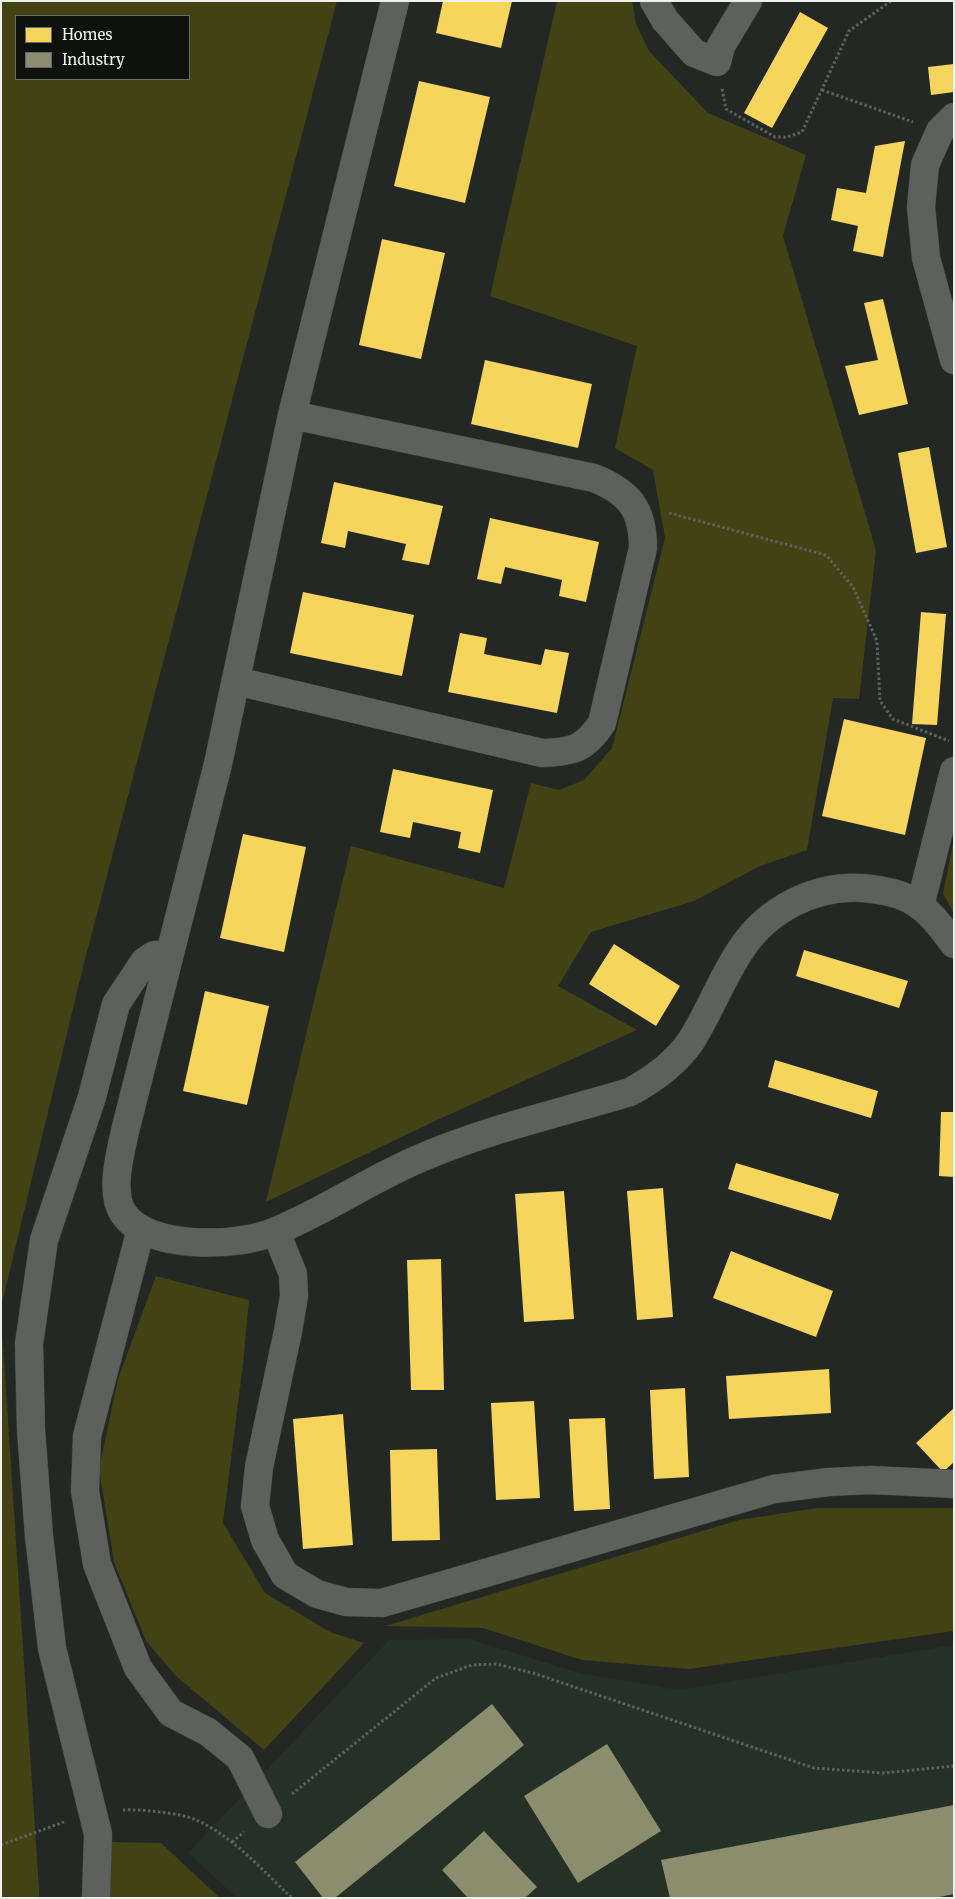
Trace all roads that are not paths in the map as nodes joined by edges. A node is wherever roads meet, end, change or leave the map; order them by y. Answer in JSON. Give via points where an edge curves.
{"nodes":[{"id":1,"x":395,"y":1,"type":"edge"},
{"id":2,"x":654,"y":1,"type":"edge"},
{"id":3,"x":748,"y":1,"type":"edge"},
{"id":4,"x":947,"y":124,"type":"edge"},
{"id":5,"x":954,"y":360,"type":"edge"},
{"id":6,"x":292,"y":416,"type":"junction"},
{"id":7,"x":236,"y":681,"type":"junction"},
{"id":8,"x":954,"y":771,"type":"edge"},
{"id":9,"x":920,"y":906,"type":"junction"},
{"id":10,"x":954,"y":944,"type":"edge"},
{"id":11,"x":169,"y":955,"type":"junction"},
{"id":12,"x":142,"y":1229,"type":"junction"},
{"id":13,"x":276,"y":1232,"type":"junction"},
{"id":14,"x":954,"y":1484,"type":"edge"},
{"id":15,"x":268,"y":1814,"type":"road end"},
{"id":16,"x":96,"y":1898,"type":"edge"}],
"edges":[{"from":1,"to":6,"type":"street"},
{"from":2,"to":3,"type":"street","via":[[664,20],[694,53],[717,62],[721,46]]},
{"from":4,"to":5,"type":"street","via":[[925,165],[921,206],[926,258]]},
{"from":6,"to":7,"type":"street"},
{"from":6,"to":7,"type":"street","via":[[594,478],[616,487],[631,503],[638,514],[644,548],[602,723],[579,748],[562,753],[542,753]]},
{"from":7,"to":11,"type":"street"},
{"from":8,"to":9,"type":"street"},
{"from":9,"to":10,"type":"street","via":[[935,919]]},
{"from":9,"to":13,"type":"street","via":[[900,894],[847,887],[817,891],[786,906],[742,948],[690,1042],[653,1080],[630,1092],[421,1157]]},
{"from":11,"to":12,"type":"street","via":[[117,1170],[118,1199],[123,1213]]},
{"from":11,"to":16,"type":"street","via":[[154,956],[144,962],[116,1004],[92,1097],[44,1240],[29,1344],[30,1430],[52,1648],[98,1834]]},
{"from":12,"to":13,"type":"street","via":[[162,1237],[193,1242],[253,1240]]},
{"from":12,"to":15,"type":"street","via":[[87,1436],[85,1491],[96,1564],[138,1668],[171,1712],[208,1732],[240,1758]]},
{"from":13,"to":14,"type":"street","via":[[293,1274],[294,1296],[259,1467],[255,1506],[265,1540],[286,1575],[317,1594],[346,1602],[382,1602],[774,1489],[871,1480]]}]}
